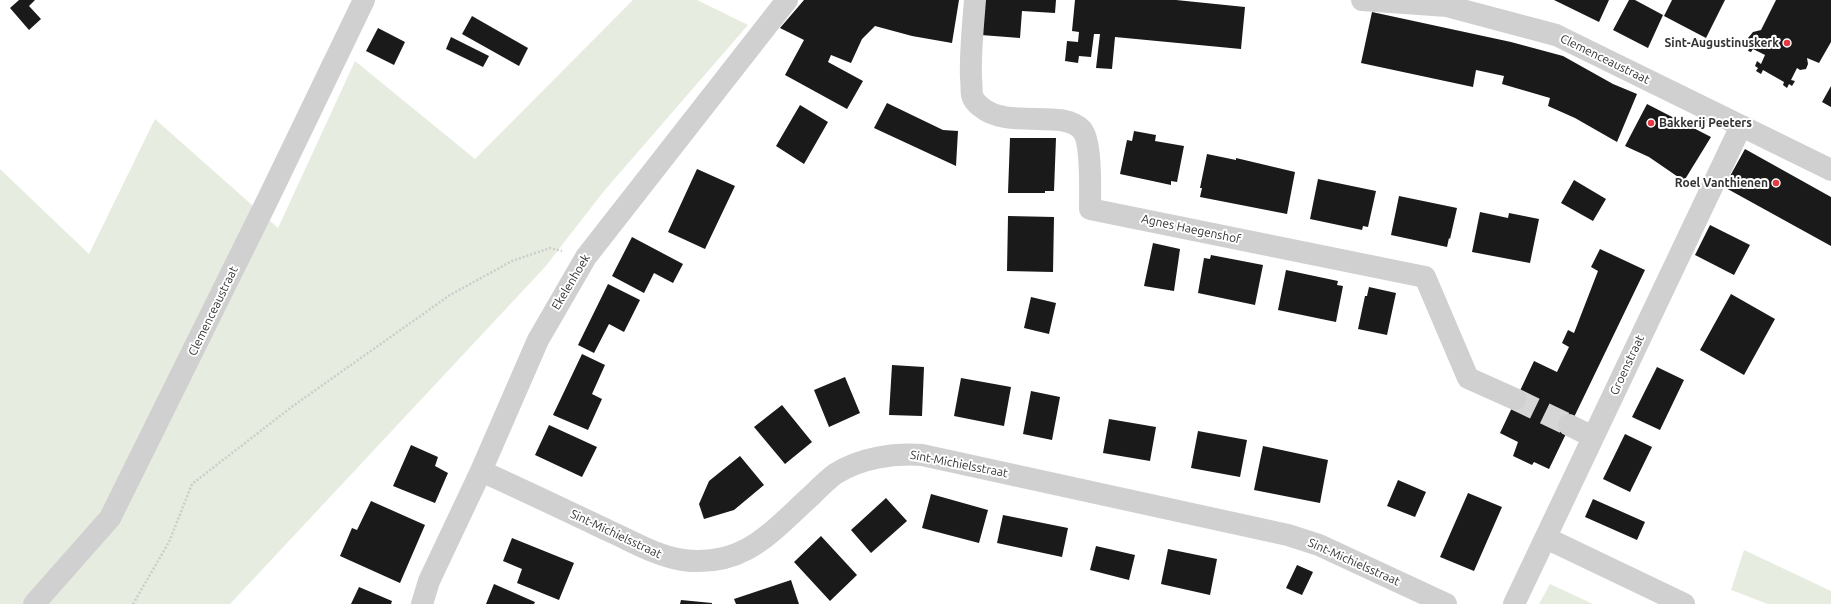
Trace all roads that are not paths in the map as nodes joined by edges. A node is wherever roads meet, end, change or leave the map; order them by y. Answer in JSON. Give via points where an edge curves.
{"nodes":[{"id":1,"x":364,"y":0,"type":"edge"},
{"id":2,"x":787,"y":0,"type":"edge"},
{"id":3,"x":974,"y":0,"type":"edge"},
{"id":4,"x":1362,"y":0,"type":"edge"},
{"id":5,"x":1449,"y":3,"type":"edge"},
{"id":6,"x":1741,"y":126,"type":"junction"},
{"id":7,"x":1831,"y":170,"type":"edge"},
{"id":8,"x":1515,"y":400,"type":"tunnel mouth"},
{"id":9,"x":1569,"y":425,"type":"tunnel mouth"},
{"id":10,"x":1593,"y":437,"type":"junction"},
{"id":11,"x":481,"y":471,"type":"junction"},
{"id":12,"x":1546,"y":538,"type":"junction"},
{"id":13,"x":34,"y":604,"type":"edge"},
{"id":14,"x":422,"y":604,"type":"edge"},
{"id":15,"x":1446,"y":604,"type":"edge"},
{"id":16,"x":1514,"y":604,"type":"edge"},
{"id":17,"x":1684,"y":604,"type":"edge"}],
"edges":[{"from":1,"to":13,"type":"street","name":"Clemenceaustraat","via":[[110,518]]},
{"from":2,"to":11,"type":"street","name":"Ekelenhoek","via":[[586,257],[538,340]]},
{"from":3,"to":8,"type":"street","name":"Agnes Haegenshof","via":[[972,95],[978,105],[989,114],[1002,118],[1059,121],[1073,124],[1082,131],[1088,146],[1090,209],[1425,277],[1468,378]]},
{"from":4,"to":5,"type":"street","name":"Clemenceaustraat"},
{"from":5,"to":6,"type":"street","name":"Clemenceaustraat","via":[[1556,35]]},
{"from":6,"to":7,"type":"street","name":"Clemenceaustraat"},
{"from":6,"to":10,"type":"street","name":"Groenstraat"},
{"from":9,"to":10,"type":"street"},
{"from":10,"to":12,"type":"street","name":"Groenstraat"},
{"from":11,"to":14,"type":"street","name":"Ekelenhoek","via":[[430,581]]},
{"from":11,"to":15,"type":"street","name":"Sint-Michielsstraat","via":[[665,557],[702,561],[724,560],[743,552],[765,537],[835,474],[888,455],[922,455],[1288,536],[1319,545]]},
{"from":12,"to":16,"type":"street","name":"Groenstraat"},
{"from":12,"to":17,"type":"street"}]}
